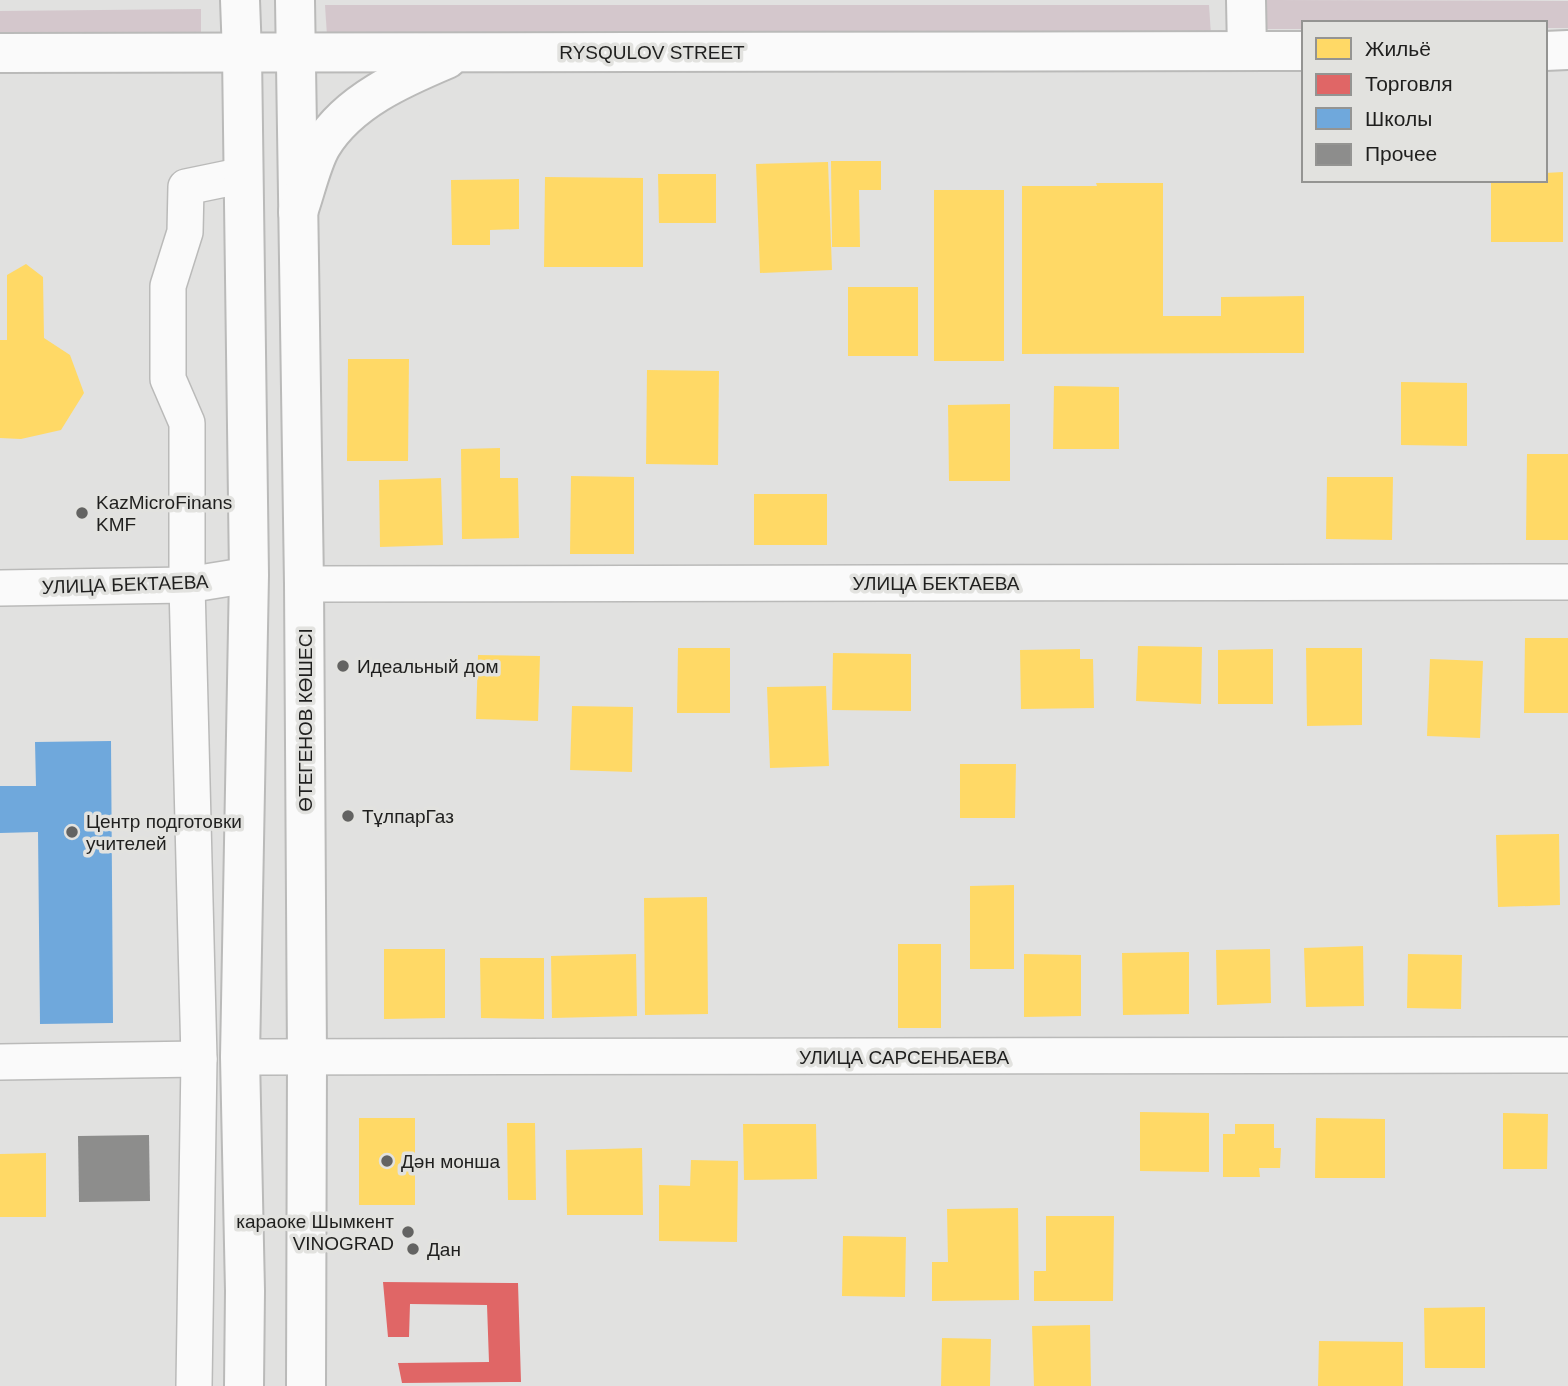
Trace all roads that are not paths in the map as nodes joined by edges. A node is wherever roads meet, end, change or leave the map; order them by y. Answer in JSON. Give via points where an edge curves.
{"nodes":[{"id":1,"x":240,"y":0,"type":"edge"},
{"id":2,"x":295,"y":0,"type":"edge"},
{"id":3,"x":1246,"y":0,"type":"edge"},
{"id":4,"x":1568,"y":50,"type":"edge"},
{"id":5,"x":1247,"y":51,"type":"junction"},
{"id":6,"x":1302,"y":51,"type":"edge"},
{"id":7,"x":1547,"y":51,"type":"edge"},
{"id":8,"x":0,"y":53,"type":"edge"},
{"id":9,"x":296,"y":53,"type":"junction"},
{"id":10,"x":463,"y":53,"type":"junction"},
{"id":11,"x":243,"y":54,"type":"junction"},
{"id":12,"x":244,"y":175,"type":"junction"},
{"id":13,"x":298,"y":212,"type":"junction"},
{"id":14,"x":249,"y":575,"type":"junction"},
{"id":15,"x":1568,"y":582,"type":"edge"},
{"id":16,"x":304,"y":584,"type":"junction"},
{"id":17,"x":187,"y":585,"type":"junction"},
{"id":18,"x":0,"y":588,"type":"edge"},
{"id":19,"x":1568,"y":1055,"type":"edge"},
{"id":20,"x":240,"y":1057,"type":"junction"},
{"id":21,"x":198,"y":1059,"type":"junction"},
{"id":22,"x":307,"y":1059,"type":"junction"},
{"id":23,"x":0,"y":1062,"type":"edge"},
{"id":24,"x":194,"y":1386,"type":"edge"},
{"id":25,"x":244,"y":1386,"type":"edge"},
{"id":26,"x":306,"y":1386,"type":"edge"}],
"edges":[{"from":1,"to":11,"type":"main road"},
{"from":2,"to":9,"type":"main road","name":"ӨТЕГЕНОВ КӨШЕСІ"},
{"from":3,"to":5,"type":"main road"},
{"from":4,"to":7,"type":"main road"},
{"from":5,"to":6,"type":"main road","name":"RYSQULOV STREET"},
{"from":5,"to":10,"type":"main road","name":"RYSQULOV STREET"},
{"from":8,"to":11,"type":"main road","name":"RYSQULOV STREET"},
{"from":9,"to":10,"type":"main road","name":"RYSQULOV STREET"},
{"from":9,"to":11,"type":"main road","name":"RYSQULOV STREET"},
{"from":9,"to":13,"type":"main road","name":"ӨТЕГЕНОВ КӨШЕСІ"},
{"from":10,"to":13,"type":"main road","via":[[409,75],[354,108],[322,145]]},
{"from":11,"to":12,"type":"main road"},
{"from":12,"to":14,"type":"main road"},
{"from":12,"to":17,"type":"street","via":[[186,187],[186,232],[167,286],[168,379],[187,423]]},
{"from":13,"to":16,"type":"main road","name":"ӨТЕГЕНОВ КӨШЕСІ"},
{"from":14,"to":17,"type":"street","name":"УЛИЦА БЕКТАЕВА"},
{"from":14,"to":20,"type":"main road"},
{"from":15,"to":16,"type":"street","name":"УЛИЦА БЕКТАЕВА"},
{"from":16,"to":22,"type":"main road","name":"ӨТЕГЕНОВ КӨШЕСІ"},
{"from":17,"to":18,"type":"street","name":"УЛИЦА БЕКТАЕВА"},
{"from":17,"to":21,"type":"street"},
{"from":19,"to":22,"type":"street","name":"УЛИЦА САРСЕНБАЕВА"},
{"from":20,"to":22,"type":"street","name":"УЛИЦА САРСЕНБАЕВА"},
{"from":20,"to":25,"type":"main road"},
{"from":21,"to":23,"type":"street"},
{"from":21,"to":24,"type":"street"},
{"from":22,"to":26,"type":"main road","name":"ӨТЕГЕНОВ КӨШЕСІ"}]}
